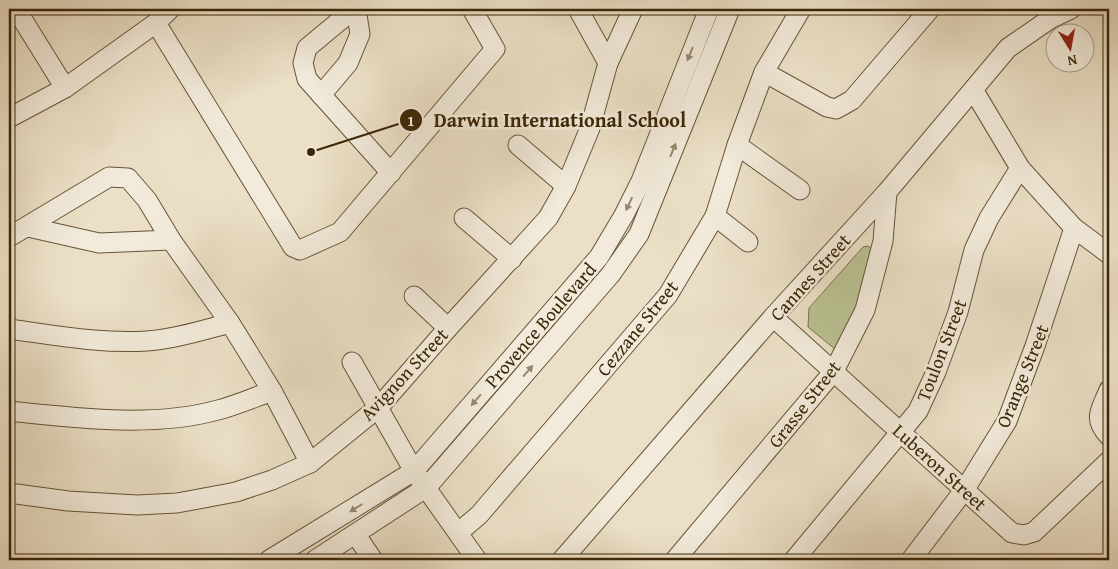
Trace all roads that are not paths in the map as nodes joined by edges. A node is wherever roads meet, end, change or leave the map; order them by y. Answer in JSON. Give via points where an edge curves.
{"nodes":[{"id":1,"x":16,"y":9,"type":"edge"},
{"id":2,"x":170,"y":9,"type":"edge"},
{"id":3,"x":355,"y":9,"type":"edge"},
{"id":4,"x":472,"y":9,"type":"edge"},
{"id":5,"x":578,"y":9,"type":"edge"},
{"id":6,"x":633,"y":9,"type":"edge"},
{"id":7,"x":710,"y":9,"type":"edge"},
{"id":8,"x":730,"y":9,"type":"edge"},
{"id":9,"x":801,"y":9,"type":"edge"},
{"id":10,"x":930,"y":9,"type":"edge"},
{"id":11,"x":1071,"y":9,"type":"edge"},
{"id":12,"x":156,"y":23,"type":"junction"},
{"id":13,"x":608,"y":63,"type":"junction"},
{"id":14,"x":764,"y":72,"type":"junction"},
{"id":15,"x":65,"y":88,"type":"junction"},
{"id":16,"x":974,"y":91,"type":"junction"},
{"id":17,"x":320,"y":96,"type":"junction"},
{"id":18,"x":9,"y":118,"type":"edge"},
{"id":19,"x":518,"y":145,"type":"dead end"},
{"id":20,"x":737,"y":145,"type":"junction"},
{"id":21,"x":1020,"y":168,"type":"junction"},
{"id":22,"x":391,"y":173,"type":"junction"},
{"id":23,"x":566,"y":186,"type":"junction"},
{"id":24,"x":800,"y":190,"type":"dead end"},
{"id":25,"x":887,"y":192,"type":"junction"},
{"id":26,"x":715,"y":216,"type":"junction"},
{"id":27,"x":464,"y":218,"type":"dead end"},
{"id":28,"x":28,"y":227,"type":"junction"},
{"id":29,"x":1074,"y":228,"type":"junction"},
{"id":30,"x":9,"y":236,"type":"edge"},
{"id":31,"x":171,"y":240,"type":"junction"},
{"id":32,"x":748,"y":242,"type":"dead end"},
{"id":33,"x":1109,"y":254,"type":"edge"},
{"id":34,"x":512,"y":258,"type":"junction"},
{"id":35,"x":414,"y":296,"type":"dead end"},
{"id":36,"x":773,"y":317,"type":"junction"},
{"id":37,"x":230,"y":323,"type":"junction"},
{"id":38,"x":448,"y":328,"type":"junction"},
{"id":39,"x":9,"y":329,"type":"edge"},
{"id":40,"x":352,"y":362,"type":"dead end"},
{"id":41,"x":834,"y":371,"type":"junction"},
{"id":42,"x":1109,"y":390,"type":"edge"},
{"id":43,"x":272,"y":391,"type":"junction"},
{"id":44,"x":379,"y":407,"type":"junction"},
{"id":45,"x":9,"y":411,"type":"edge"},
{"id":46,"x":902,"y":432,"type":"junction"},
{"id":47,"x":1109,"y":436,"type":"edge"},
{"id":48,"x":1109,"y":461,"type":"edge"},
{"id":49,"x":310,"y":463,"type":"junction"},
{"id":50,"x":414,"y":472,"type":"junction"},
{"id":51,"x":427,"y":487,"type":"junction"},
{"id":52,"x":965,"y":489,"type":"junction"},
{"id":53,"x":9,"y":493,"type":"edge"},
{"id":54,"x":459,"y":532,"type":"junction"},
{"id":55,"x":356,"y":535,"type":"junction"},
{"id":56,"x":917,"y":558,"type":"edge"},
{"id":57,"x":270,"y":560,"type":"edge"},
{"id":58,"x":315,"y":560,"type":"edge"},
{"id":59,"x":373,"y":560,"type":"edge"},
{"id":60,"x":477,"y":560,"type":"edge"},
{"id":61,"x":562,"y":560,"type":"edge"},
{"id":62,"x":675,"y":560,"type":"edge"},
{"id":63,"x":794,"y":560,"type":"edge"}],
"edges":[{"from":1,"to":15,"type":"street"},
{"from":2,"to":12,"type":"street"},
{"from":3,"to":17,"type":"street","via":[[360,34],[348,63]]},
{"from":3,"to":17,"type":"street","via":[[307,48],[303,63],[307,79]]},
{"from":4,"to":22,"type":"street","via":[[495,49]]},
{"from":5,"to":13,"type":"street"},
{"from":6,"to":13,"type":"street","name":"Avignon Street"},
{"from":7,"to":50,"type":"street","name":"Provence Boulevard","one_way":true,"via":[[641,181],[599,257]]},
{"from":51,"to":8,"type":"street","name":"Provence Boulevard","one_way":true,"via":[[611,274],[639,234]]},
{"from":9,"to":14,"type":"street","name":"Cezzane Street","via":[[792,19]]},
{"from":10,"to":14,"type":"street","via":[[852,100],[836,109]]},
{"from":11,"to":16,"type":"street","name":"Cannes Street","via":[[1050,19],[1008,48]]},
{"from":12,"to":15,"type":"street"},
{"from":12,"to":22,"type":"street","via":[[293,247],[300,250],[340,232]]},
{"from":13,"to":23,"type":"street","name":"Avignon Street","via":[[590,128]]},
{"from":14,"to":20,"type":"street","name":"Cezzane Street"},
{"from":15,"to":18,"type":"street"},
{"from":16,"to":21,"type":"street"},
{"from":16,"to":25,"type":"street","name":"Cannes Street"},
{"from":17,"to":22,"type":"street"},
{"from":19,"to":23,"type":"street"},
{"from":20,"to":24,"type":"street"},
{"from":20,"to":26,"type":"street","name":"Cezzane Street"},
{"from":21,"to":29,"type":"street"},
{"from":21,"to":46,"type":"street","name":"Toulon Street","via":[[989,218],[974,250],[958,312],[936,372],[918,412]]},
{"from":23,"to":34,"type":"street","name":"Avignon Street","via":[[548,218]]},
{"from":25,"to":36,"type":"street","name":"Cannes Street"},
{"from":25,"to":41,"type":"street","name":"Grasse Street","via":[[883,241],[865,310]]},
{"from":26,"to":32,"type":"street"},
{"from":26,"to":54,"type":"street","name":"Cezzane Street","via":[[668,295],[479,515]]},
{"from":27,"to":34,"type":"street"},
{"from":28,"to":30,"type":"street"},
{"from":28,"to":31,"type":"street","via":[[100,243]]},
{"from":28,"to":31,"type":"street","via":[[109,178],[128,178],[147,200]]},
{"from":29,"to":33,"type":"street"},
{"from":29,"to":52,"type":"street","name":"Orange Street","via":[[1007,421]]},
{"from":31,"to":37,"type":"street"},
{"from":34,"to":38,"type":"street","name":"Avignon Street"},
{"from":35,"to":38,"type":"street"},
{"from":36,"to":41,"type":"street","name":"Luberon Street"},
{"from":36,"to":61,"type":"street","name":"Cannes Street"},
{"from":37,"to":39,"type":"street","via":[[147,341]]},
{"from":37,"to":43,"type":"street"},
{"from":38,"to":44,"type":"street","name":"Avignon Street"},
{"from":40,"to":44,"type":"street"},
{"from":41,"to":46,"type":"street","name":"Luberon Street"},
{"from":41,"to":62,"type":"street","name":"Grasse Street"},
{"from":42,"to":47,"type":"street","via":[[1098,421]]},
{"from":43,"to":45,"type":"street","via":[[217,410],[168,418],[92,419]]},
{"from":43,"to":49,"type":"street"},
{"from":44,"to":49,"type":"street","name":"Avignon Street"},
{"from":44,"to":50,"type":"street"},
{"from":46,"to":52,"type":"street","name":"Luberon Street"},
{"from":46,"to":63,"type":"street","name":"Toulon Street"},
{"from":48,"to":52,"type":"street","name":"Luberon Street","via":[[1034,532],[1024,535],[1012,532]]},
{"from":49,"to":53,"type":"street","name":"Avignon Street","via":[[236,492],[178,503],[137,505],[68,501]]},
{"from":50,"to":51,"type":"street"},
{"from":50,"to":57,"type":"street","name":"Provence Boulevard","one_way":true},
{"from":51,"to":54,"type":"street"},
{"from":51,"to":55,"type":"street","name":"Provence Boulevard"},
{"from":52,"to":56,"type":"street","name":"Orange Street"},
{"from":54,"to":60,"type":"street"},
{"from":55,"to":58,"type":"street","name":"Provence Boulevard"},
{"from":55,"to":59,"type":"street"}]}
